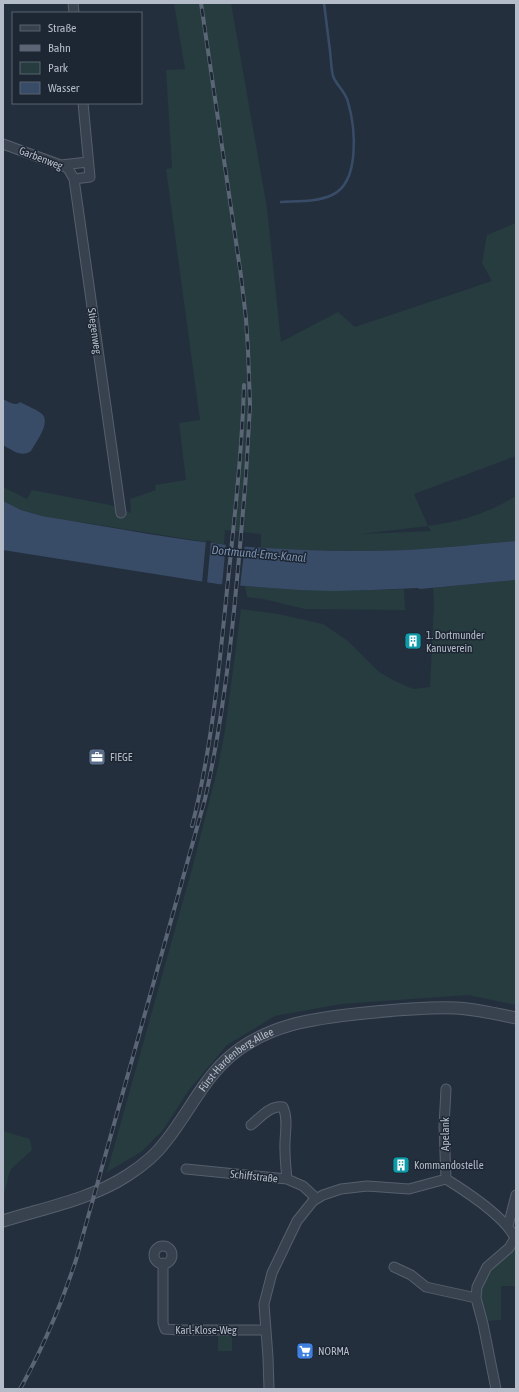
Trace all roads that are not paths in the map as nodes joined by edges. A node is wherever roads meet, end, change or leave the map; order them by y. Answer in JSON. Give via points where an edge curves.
{"nodes":[{"id":1,"x":83,"y":104,"type":"edge"},
{"id":2,"x":3,"y":144,"type":"edge"},
{"id":3,"x":88,"y":162,"type":"junction"},
{"id":4,"x":61,"y":165,"type":"junction"},
{"id":5,"x":74,"y":179,"type":"junction"},
{"id":6,"x":121,"y":513,"type":"dead end"},
{"id":7,"x":516,"y":1018,"type":"edge"},
{"id":8,"x":446,"y":1089,"type":"dead end"},
{"id":9,"x":251,"y":1126,"type":"dead end"},
{"id":10,"x":186,"y":1169,"type":"dead end"},
{"id":11,"x":287,"y":1179,"type":"junction"},
{"id":12,"x":446,"y":1179,"type":"junction"},
{"id":13,"x":516,"y":1195,"type":"edge"},
{"id":14,"x":316,"y":1198,"type":"junction"},
{"id":15,"x":3,"y":1221,"type":"edge"},
{"id":16,"x":508,"y":1226,"type":"junction"},
{"id":17,"x":164,"y":1263,"type":"dead end"},
{"id":18,"x":394,"y":1267,"type":"dead end"},
{"id":19,"x":476,"y":1298,"type":"junction"},
{"id":20,"x":266,"y":1330,"type":"junction"},
{"id":21,"x":269,"y":1389,"type":"edge"},
{"id":22,"x":496,"y":1389,"type":"edge"}],
"edges":[{"from":1,"to":3,"type":"street"},
{"from":2,"to":4,"type":"street","name":"Garbenweg"},
{"from":3,"to":4,"type":"street"},
{"from":3,"to":5,"type":"street","via":[[90,177]]},
{"from":4,"to":5,"type":"street","name":"Garbenweg","via":[[69,170]]},
{"from":5,"to":6,"type":"street","name":"Stiegenweg"},
{"from":7,"to":15,"type":"street","name":"Fürst-Hardenberg-Allee","via":[[457,1008],[395,1010],[314,1019],[270,1032],[226,1060],[200,1091],[166,1141],[149,1159],[127,1176],[83,1197]]},
{"from":8,"to":12,"type":"street","name":"Apelank"},
{"from":9,"to":11,"type":"street","via":[[270,1110],[277,1106],[283,1107],[286,1112]]},
{"from":10,"to":11,"type":"street","name":"Schiffstraße"},
{"from":11,"to":14,"type":"street","name":"Schiffstraße","via":[[303,1186]]},
{"from":12,"to":14,"type":"street","via":[[409,1189],[367,1186],[347,1188]]},
{"from":12,"to":16,"type":"street","via":[[479,1201]]},
{"from":13,"to":16,"type":"street"},
{"from":14,"to":20,"type":"street","via":[[297,1221],[272,1273],[264,1304]]},
{"from":16,"to":19,"type":"street","via":[[515,1238],[509,1248],[487,1267],[477,1287]]},
{"from":17,"to":20,"type":"street","name":"Karl-Klose-Weg","via":[[165,1329]]},
{"from":18,"to":19,"type":"street","via":[[411,1275],[426,1287]]},
{"from":19,"to":22,"type":"street"},
{"from":20,"to":21,"type":"street"}]}
